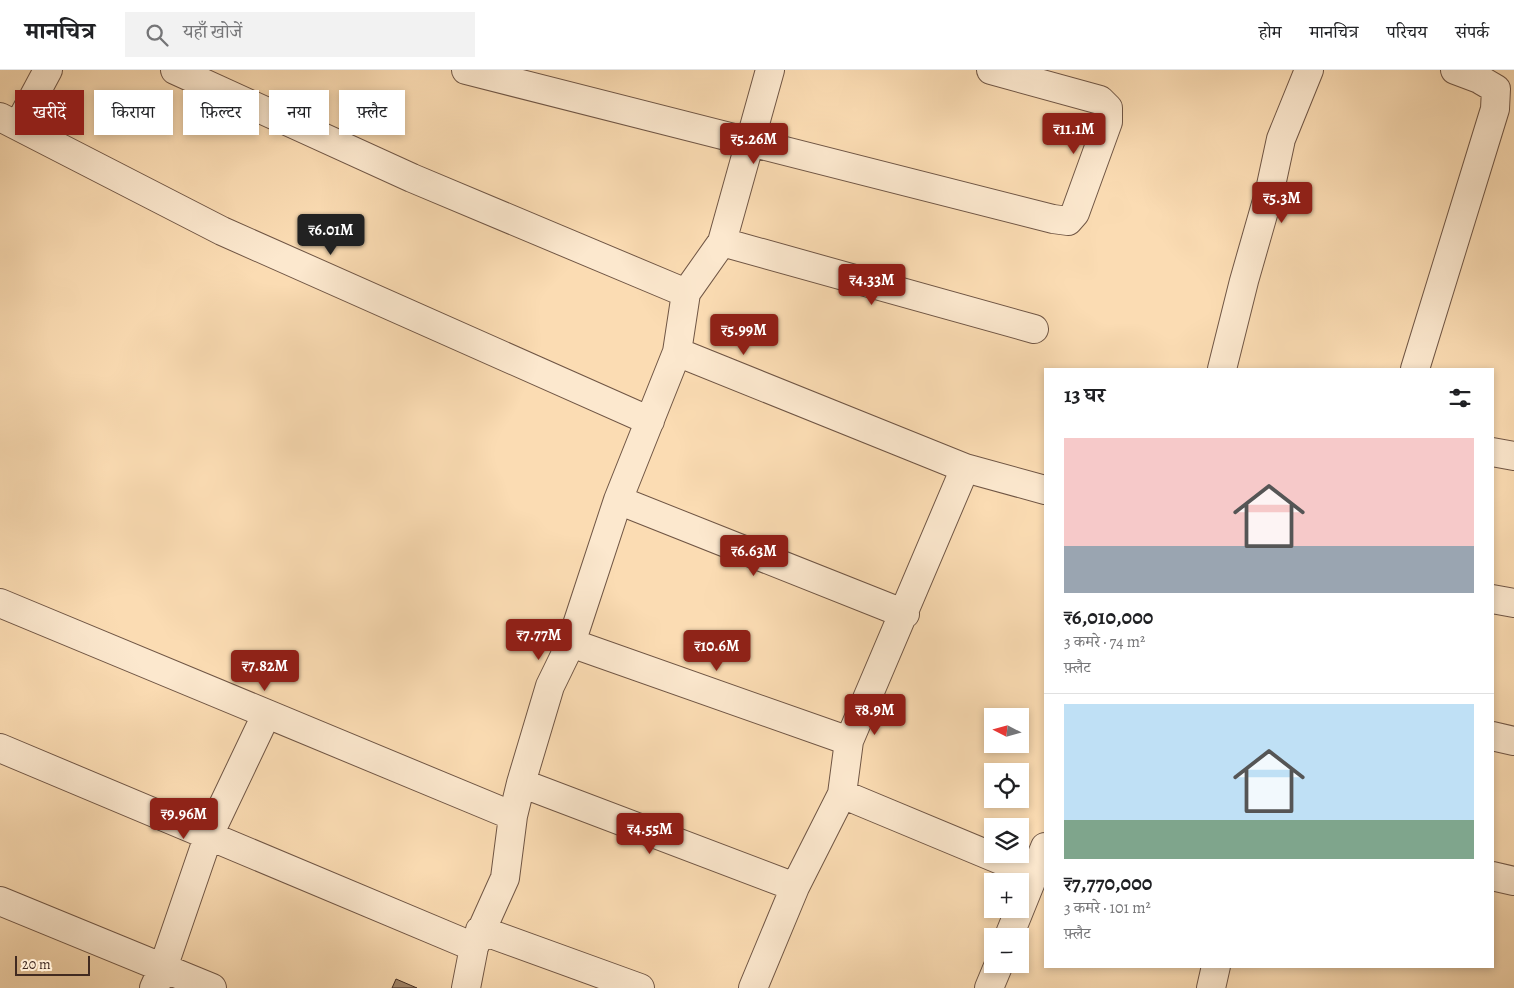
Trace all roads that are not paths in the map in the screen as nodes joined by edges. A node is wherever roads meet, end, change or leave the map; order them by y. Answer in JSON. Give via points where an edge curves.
{"nodes":[{"id":1,"x":48,"y":70,"type":"edge"},
{"id":2,"x":175,"y":70,"type":"edge"},
{"id":3,"x":466,"y":70,"type":"edge"},
{"id":4,"x":770,"y":70,"type":"edge"},
{"id":5,"x":991,"y":70,"type":"edge"},
{"id":6,"x":1309,"y":70,"type":"edge"},
{"id":7,"x":1455,"y":70,"type":"edge"},
{"id":8,"x":9,"y":121,"type":"edge"},
{"id":9,"x":751,"y":142,"type":"junction"},
{"id":10,"x":722,"y":242,"type":"junction"},
{"id":11,"x":686,"y":293,"type":"junction"},
{"id":12,"x":1034,"y":330,"type":"dead end"},
{"id":13,"x":677,"y":352,"type":"junction"},
{"id":14,"x":1222,"y":368,"type":"edge"},
{"id":15,"x":1415,"y":368,"type":"edge"},
{"id":16,"x":650,"y":421,"type":"junction"},
{"id":17,"x":1494,"y":452,"type":"edge"},
{"id":18,"x":1514,"y":456,"type":"edge"},
{"id":19,"x":965,"y":468,"type":"junction"},
{"id":20,"x":1044,"y":490,"type":"edge"},
{"id":21,"x":618,"y":500,"type":"junction"},
{"id":22,"x":1494,"y":599,"type":"edge"},
{"id":23,"x":1514,"y":603,"type":"edge"},
{"id":24,"x":1,"y":605,"type":"edge"},
{"id":25,"x":905,"y":614,"type":"junction"},
{"id":26,"x":571,"y":643,"type":"junction"},
{"id":27,"x":266,"y":715,"type":"junction"},
{"id":28,"x":1494,"y":736,"type":"edge"},
{"id":29,"x":850,"y":741,"type":"junction"},
{"id":30,"x":1514,"y":741,"type":"edge"},
{"id":31,"x":0,"y":748,"type":"edge"},
{"id":32,"x":521,"y":783,"type":"junction"},
{"id":33,"x":842,"y":794,"type":"junction"},
{"id":34,"x":513,"y":816,"type":"junction"},
{"id":35,"x":208,"y":837,"type":"junction"},
{"id":36,"x":1044,"y":849,"type":"edge"},
{"id":37,"x":1034,"y":874,"type":"junction"},
{"id":38,"x":1494,"y":877,"type":"edge"},
{"id":39,"x":1514,"y":882,"type":"edge"},
{"id":40,"x":795,"y":887,"type":"junction"},
{"id":41,"x":0,"y":901,"type":"edge"},
{"id":42,"x":1013,"y":928,"type":"edge"},
{"id":43,"x":477,"y":939,"type":"junction"},
{"id":44,"x":1216,"y":968,"type":"edge"},
{"id":45,"x":995,"y":973,"type":"edge"},
{"id":46,"x":159,"y":978,"type":"edge"},
{"id":47,"x":212,"y":988,"type":"edge"},
{"id":48,"x":466,"y":988,"type":"edge"},
{"id":49,"x":640,"y":988,"type":"edge"},
{"id":50,"x":753,"y":988,"type":"edge"},
{"id":51,"x":989,"y":988,"type":"edge"},
{"id":52,"x":1211,"y":988,"type":"edge"}],
"edges":[{"from":1,"to":8,"type":"street"},
{"from":2,"to":11,"type":"street","via":[[412,178]]},
{"from":3,"to":9,"type":"street"},
{"from":4,"to":9,"type":"street"},
{"from":5,"to":9,"type":"street","via":[[1100,100],[1108,108],[1108,122],[1075,213],[1068,220],[1053,219]]},
{"from":6,"to":14,"type":"street","via":[[1281,140]]},
{"from":7,"to":15,"type":"street","via":[[1496,89],[1495,109]]},
{"from":8,"to":16,"type":"street","via":[[222,231]]},
{"from":9,"to":10,"type":"street"},
{"from":10,"to":11,"type":"street"},
{"from":10,"to":12,"type":"street"},
{"from":11,"to":13,"type":"street"},
{"from":13,"to":16,"type":"street"},
{"from":13,"to":19,"type":"street"},
{"from":16,"to":21,"type":"street"},
{"from":17,"to":18,"type":"street"},
{"from":19,"to":20,"type":"street"},
{"from":19,"to":25,"type":"street"},
{"from":21,"to":25,"type":"street"},
{"from":21,"to":26,"type":"street"},
{"from":22,"to":23,"type":"street"},
{"from":24,"to":27,"type":"street"},
{"from":25,"to":29,"type":"street"},
{"from":26,"to":29,"type":"street"},
{"from":26,"to":32,"type":"street","via":[[550,686]]},
{"from":27,"to":34,"type":"street"},
{"from":27,"to":35,"type":"street"},
{"from":28,"to":30,"type":"street"},
{"from":29,"to":33,"type":"street"},
{"from":31,"to":35,"type":"street"},
{"from":32,"to":34,"type":"street"},
{"from":32,"to":40,"type":"street"},
{"from":33,"to":37,"type":"street"},
{"from":33,"to":40,"type":"street"},
{"from":34,"to":43,"type":"street","via":[[505,878]]},
{"from":35,"to":43,"type":"street"},
{"from":35,"to":46,"type":"street"},
{"from":36,"to":37,"type":"street"},
{"from":37,"to":42,"type":"street"},
{"from":38,"to":39,"type":"street"},
{"from":40,"to":50,"type":"street"},
{"from":41,"to":46,"type":"street"},
{"from":43,"to":48,"type":"street"},
{"from":43,"to":49,"type":"street"},
{"from":44,"to":52,"type":"street"},
{"from":45,"to":51,"type":"street"},
{"from":46,"to":47,"type":"street"}]}
